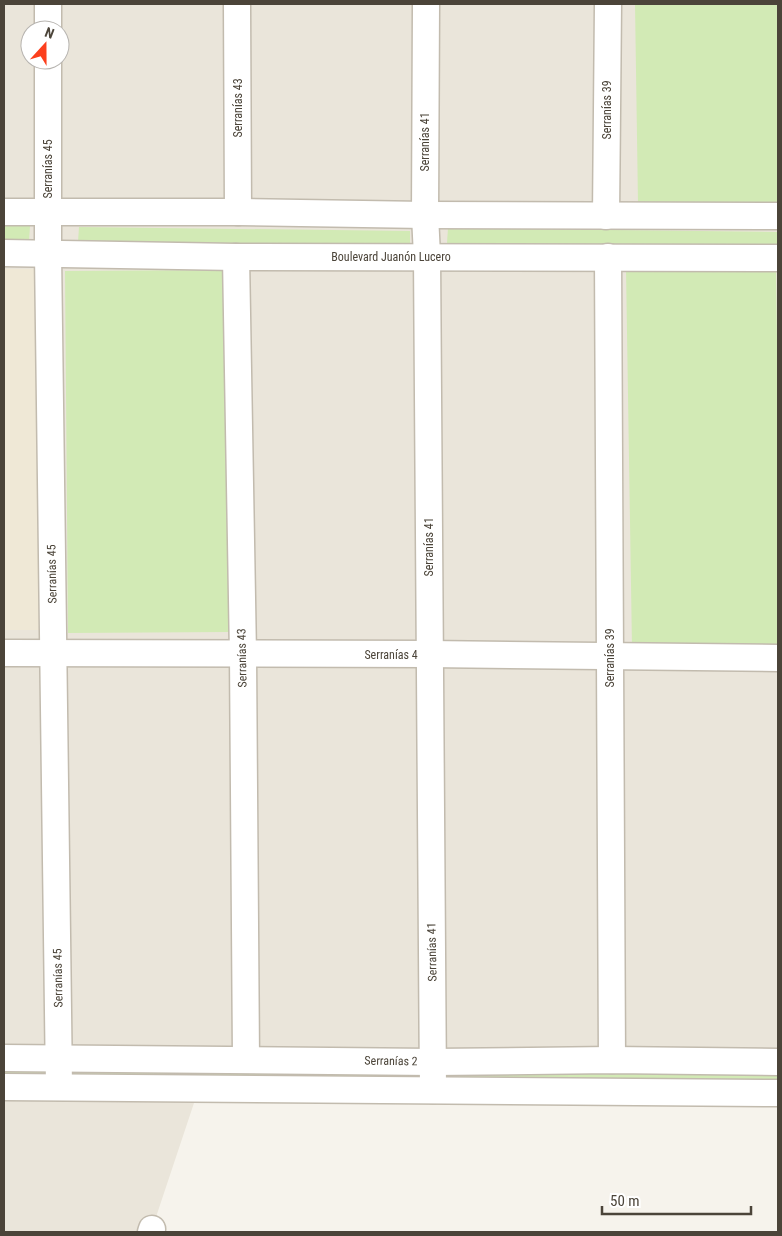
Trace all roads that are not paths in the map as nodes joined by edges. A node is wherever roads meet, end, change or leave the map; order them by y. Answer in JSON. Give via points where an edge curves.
{"nodes":[{"id":1,"x":48,"y":4,"type":"edge"},
{"id":2,"x":237,"y":4,"type":"edge"},
{"id":3,"x":426,"y":4,"type":"edge"},
{"id":4,"x":608,"y":4,"type":"edge"},
{"id":5,"x":48,"y":20,"type":"edge"},
{"id":6,"x":48,"y":70,"type":"edge"},
{"id":7,"x":4,"y":212,"type":"edge"},
{"id":8,"x":238,"y":212,"type":"junction"},
{"id":9,"x":48,"y":213,"type":"junction"},
{"id":10,"x":425,"y":215,"type":"junction"},
{"id":11,"x":606,"y":216,"type":"junction"},
{"id":12,"x":778,"y":216,"type":"edge"},
{"id":13,"x":4,"y":253,"type":"edge"},
{"id":14,"x":48,"y":254,"type":"junction"},
{"id":15,"x":427,"y":256,"type":"junction"},
{"id":16,"x":236,"y":257,"type":"junction"},
{"id":17,"x":608,"y":257,"type":"junction"},
{"id":18,"x":778,"y":258,"type":"edge"},
{"id":19,"x":4,"y":653,"type":"edge"},
{"id":20,"x":53,"y":653,"type":"junction"},
{"id":21,"x":429,"y":654,"type":"junction"},
{"id":22,"x":243,"y":655,"type":"junction"},
{"id":23,"x":610,"y":658,"type":"junction"},
{"id":24,"x":778,"y":658,"type":"edge"},
{"id":25,"x":4,"y":1058,"type":"edge"},
{"id":26,"x":59,"y":1059,"type":"junction"},
{"id":27,"x":246,"y":1060,"type":"junction"},
{"id":28,"x":612,"y":1060,"type":"junction"},
{"id":29,"x":433,"y":1062,"type":"junction"},
{"id":30,"x":778,"y":1062,"type":"edge"},
{"id":31,"x":4,"y":1086,"type":"edge"},
{"id":32,"x":58,"y":1087,"type":"junction"},
{"id":33,"x":433,"y":1090,"type":"junction"},
{"id":34,"x":778,"y":1093,"type":"edge"}],
"edges":[{"from":1,"to":5,"type":"street"},
{"from":2,"to":8,"type":"street","name":"Serranías 43"},
{"from":3,"to":10,"type":"street","name":"Serranías 41"},
{"from":4,"to":11,"type":"street","name":"Serranías 39"},
{"from":6,"to":9,"type":"street","name":"Serranías 45"},
{"from":7,"to":9,"type":"street"},
{"from":8,"to":9,"type":"street"},
{"from":8,"to":10,"type":"street"},
{"from":9,"to":14,"type":"street","name":"Serranías 45"},
{"from":10,"to":11,"type":"street"},
{"from":10,"to":15,"type":"street","name":"Serranías 41"},
{"from":11,"to":12,"type":"street"},
{"from":13,"to":14,"type":"street","name":"Boulevard Juanón Lucero"},
{"from":14,"to":16,"type":"street","name":"Boulevard Juanón Lucero"},
{"from":14,"to":20,"type":"street","name":"Serranías 45"},
{"from":15,"to":16,"type":"street","name":"Boulevard Juanón Lucero"},
{"from":15,"to":17,"type":"street","name":"Boulevard Juanón Lucero"},
{"from":15,"to":21,"type":"street","name":"Serranías 41"},
{"from":16,"to":22,"type":"street","name":"Serranías 43"},
{"from":17,"to":18,"type":"street","name":"Boulevard Juanón Lucero"},
{"from":17,"to":23,"type":"street","name":"Serranías 39"},
{"from":19,"to":20,"type":"street","name":"Serranías 4"},
{"from":20,"to":22,"type":"street","name":"Serranías 4"},
{"from":20,"to":26,"type":"street","name":"Serranías 45"},
{"from":21,"to":22,"type":"street","name":"Serranías 4"},
{"from":21,"to":23,"type":"street","name":"Serranías 4"},
{"from":21,"to":29,"type":"street","name":"Serranías 41"},
{"from":22,"to":27,"type":"street","name":"Serranías 43"},
{"from":23,"to":24,"type":"street","name":"Serranías 4"},
{"from":23,"to":28,"type":"street","name":"Serranías 39"},
{"from":25,"to":26,"type":"street","name":"Serranías 2"},
{"from":26,"to":27,"type":"street","name":"Serranías 2"},
{"from":26,"to":32,"type":"street","name":"Serranías 45"},
{"from":27,"to":29,"type":"street","name":"Serranías 2"},
{"from":28,"to":29,"type":"street","name":"Serranías 2"},
{"from":28,"to":30,"type":"street","name":"Serranías 2"},
{"from":29,"to":33,"type":"street","name":"Serranías 41"},
{"from":31,"to":32,"type":"street"},
{"from":32,"to":33,"type":"street"},
{"from":33,"to":34,"type":"street"}]}
